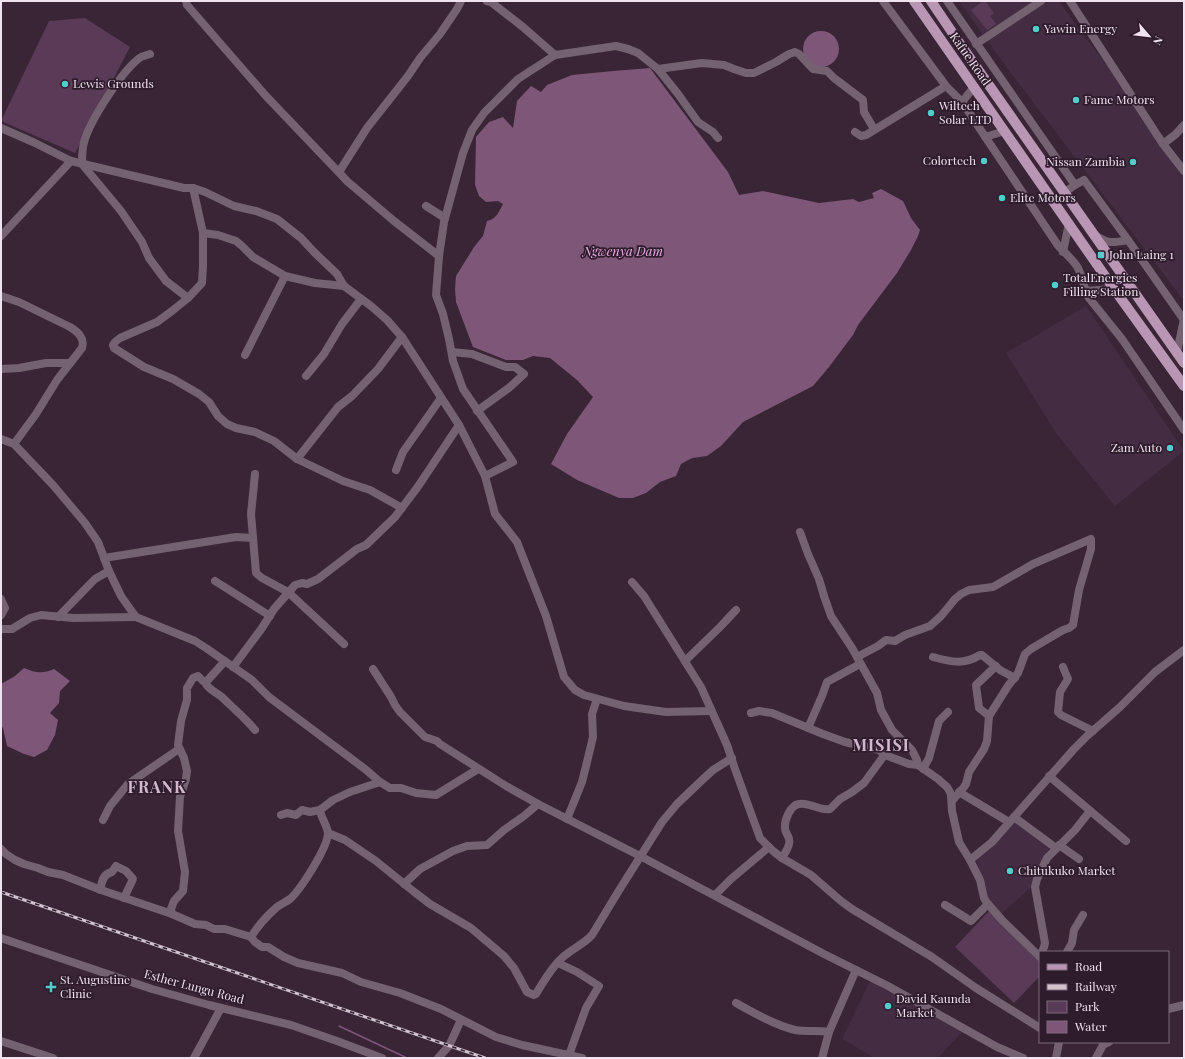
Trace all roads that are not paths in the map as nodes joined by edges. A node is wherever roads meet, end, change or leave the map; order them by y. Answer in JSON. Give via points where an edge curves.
{"nodes":[{"id":1,"x":187,"y":1,"type":"edge"},
{"id":2,"x":461,"y":1,"type":"edge"},
{"id":3,"x":487,"y":1,"type":"edge"},
{"id":4,"x":883,"y":1,"type":"edge"},
{"id":5,"x":914,"y":1,"type":"edge"},
{"id":6,"x":931,"y":1,"type":"edge"},
{"id":7,"x":947,"y":1,"type":"edge"},
{"id":8,"x":1041,"y":1,"type":"edge"},
{"id":9,"x":1070,"y":1,"type":"edge"},
{"id":10,"x":969,"y":34,"type":"junction"},
{"id":11,"x":958,"y":41,"type":"junction"},
{"id":12,"x":976,"y":44,"type":"junction"},
{"id":13,"x":150,"y":54,"type":"dead end"},
{"id":14,"x":556,"y":55,"type":"junction"},
{"id":15,"x":658,"y":69,"type":"junction"},
{"id":16,"x":946,"y":86,"type":"junction"},
{"id":17,"x":974,"y":87,"type":"junction"},
{"id":18,"x":962,"y":102,"type":"junction"},
{"id":19,"x":1184,"y":125,"type":"edge"},
{"id":20,"x":1,"y":128,"type":"edge"},
{"id":21,"x":874,"y":130,"type":"junction"},
{"id":22,"x":1005,"y":131,"type":"junction"},
{"id":23,"x":855,"y":132,"type":"dead end"},
{"id":24,"x":985,"y":137,"type":"junction"},
{"id":25,"x":718,"y":138,"type":"dead end"},
{"id":26,"x":1163,"y":144,"type":"junction"},
{"id":27,"x":71,"y":161,"type":"junction"},
{"id":28,"x":82,"y":164,"type":"junction"},
{"id":29,"x":1184,"y":171,"type":"edge"},
{"id":30,"x":339,"y":172,"type":"junction"},
{"id":31,"x":1075,"y":185,"type":"junction"},
{"id":32,"x":193,"y":188,"type":"junction"},
{"id":33,"x":1065,"y":192,"type":"junction"},
{"id":34,"x":426,"y":206,"type":"dead end"},
{"id":35,"x":445,"y":218,"type":"junction"},
{"id":36,"x":1069,"y":224,"type":"junction"},
{"id":37,"x":203,"y":233,"type":"junction"},
{"id":38,"x":1094,"y":234,"type":"junction"},
{"id":39,"x":1,"y":236,"type":"edge"},
{"id":40,"x":1128,"y":240,"type":"junction"},
{"id":41,"x":1063,"y":252,"type":"junction"},
{"id":42,"x":439,"y":256,"type":"junction"},
{"id":43,"x":285,"y":276,"type":"junction"},
{"id":44,"x":344,"y":286,"type":"junction"},
{"id":45,"x":1114,"y":289,"type":"junction"},
{"id":46,"x":1085,"y":291,"type":"junction"},
{"id":47,"x":1,"y":296,"type":"edge"},
{"id":48,"x":188,"y":298,"type":"junction"},
{"id":49,"x":361,"y":299,"type":"junction"},
{"id":50,"x":1184,"y":319,"type":"edge"},
{"id":51,"x":402,"y":337,"type":"junction"},
{"id":52,"x":452,"y":352,"type":"junction"},
{"id":53,"x":1177,"y":352,"type":"junction"},
{"id":54,"x":245,"y":355,"type":"dead end"},
{"id":55,"x":70,"y":363,"type":"junction"},
{"id":56,"x":1184,"y":363,"type":"edge"},
{"id":57,"x":1,"y":369,"type":"edge"},
{"id":58,"x":306,"y":376,"type":"dead end"},
{"id":59,"x":1184,"y":386,"type":"edge"},
{"id":60,"x":441,"y":398,"type":"junction"},
{"id":61,"x":477,"y":411,"type":"junction"},
{"id":62,"x":458,"y":425,"type":"junction"},
{"id":63,"x":1184,"y":430,"type":"edge"},
{"id":64,"x":1,"y":439,"type":"edge"},
{"id":65,"x":14,"y":444,"type":"junction"},
{"id":66,"x":297,"y":459,"type":"junction"},
{"id":67,"x":396,"y":470,"type":"dead end"},
{"id":68,"x":255,"y":474,"type":"dead end"},
{"id":69,"x":485,"y":476,"type":"junction"},
{"id":70,"x":402,"y":508,"type":"junction"},
{"id":71,"x":800,"y":532,"type":"dead end"},
{"id":72,"x":253,"y":538,"type":"junction"},
{"id":73,"x":104,"y":558,"type":"junction"},
{"id":74,"x":109,"y":571,"type":"junction"},
{"id":75,"x":215,"y":581,"type":"dead end"},
{"id":76,"x":632,"y":582,"type":"dead end"},
{"id":77,"x":288,"y":592,"type":"junction"},
{"id":78,"x":1,"y":599,"type":"edge"},
{"id":79,"x":736,"y":610,"type":"dead end"},
{"id":80,"x":1,"y":615,"type":"edge"},
{"id":81,"x":136,"y":616,"type":"junction"},
{"id":82,"x":270,"y":616,"type":"junction"},
{"id":83,"x":58,"y":617,"type":"junction"},
{"id":84,"x":1,"y":629,"type":"edge"},
{"id":85,"x":344,"y":644,"type":"dead end"},
{"id":86,"x":1184,"y":650,"type":"edge"},
{"id":87,"x":933,"y":657,"type":"dead end"},
{"id":88,"x":859,"y":660,"type":"junction"},
{"id":89,"x":225,"y":661,"type":"junction"},
{"id":90,"x":684,"y":661,"type":"junction"},
{"id":91,"x":996,"y":666,"type":"junction"},
{"id":92,"x":1063,"y":666,"type":"dead end"},
{"id":93,"x":234,"y":667,"type":"junction"},
{"id":94,"x":373,"y":669,"type":"dead end"},
{"id":95,"x":1015,"y":678,"type":"junction"},
{"id":96,"x":205,"y":682,"type":"junction"},
{"id":97,"x":597,"y":699,"type":"junction"},
{"id":98,"x":711,"y":711,"type":"junction"},
{"id":99,"x":948,"y":712,"type":"dead end"},
{"id":100,"x":751,"y":713,"type":"dead end"},
{"id":101,"x":989,"y":716,"type":"junction"},
{"id":102,"x":808,"y":728,"type":"junction"},
{"id":103,"x":255,"y":730,"type":"dead end"},
{"id":104,"x":1093,"y":731,"type":"junction"},
{"id":105,"x":179,"y":749,"type":"junction"},
{"id":106,"x":885,"y":755,"type":"junction"},
{"id":107,"x":732,"y":758,"type":"junction"},
{"id":108,"x":920,"y":767,"type":"junction"},
{"id":109,"x":478,"y":769,"type":"junction"},
{"id":110,"x":1049,"y":776,"type":"junction"},
{"id":111,"x":380,"y":782,"type":"junction"},
{"id":112,"x":959,"y":792,"type":"junction"},
{"id":113,"x":952,"y":801,"type":"junction"},
{"id":114,"x":538,"y":804,"type":"junction"},
{"id":115,"x":320,"y":810,"type":"junction"},
{"id":116,"x":1090,"y":811,"type":"junction"},
{"id":117,"x":281,"y":815,"type":"dead end"},
{"id":118,"x":567,"y":819,"type":"junction"},
{"id":119,"x":103,"y":820,"type":"dead end"},
{"id":120,"x":1011,"y":820,"type":"junction"},
{"id":121,"x":328,"y":833,"type":"junction"},
{"id":122,"x":1126,"y":841,"type":"dead end"},
{"id":123,"x":769,"y":847,"type":"junction"},
{"id":124,"x":1058,"y":847,"type":"junction"},
{"id":125,"x":1,"y":849,"type":"edge"},
{"id":126,"x":640,"y":856,"type":"junction"},
{"id":127,"x":782,"y":858,"type":"junction"},
{"id":128,"x":1079,"y":859,"type":"dead end"},
{"id":129,"x":970,"y":860,"type":"junction"},
{"id":130,"x":404,"y":884,"type":"junction"},
{"id":131,"x":100,"y":890,"type":"junction"},
{"id":132,"x":715,"y":895,"type":"junction"},
{"id":133,"x":124,"y":898,"type":"junction"},
{"id":134,"x":988,"y":904,"type":"junction"},
{"id":135,"x":945,"y":905,"type":"dead end"},
{"id":136,"x":172,"y":914,"type":"junction"},
{"id":137,"x":1082,"y":915,"type":"dead end"},
{"id":138,"x":251,"y":937,"type":"junction"},
{"id":139,"x":1,"y":938,"type":"edge"},
{"id":140,"x":1042,"y":951,"type":"edge"},
{"id":141,"x":1068,"y":951,"type":"edge"},
{"id":142,"x":1039,"y":954,"type":"edge"},
{"id":143,"x":558,"y":963,"type":"junction"},
{"id":144,"x":856,"y":970,"type":"junction"},
{"id":145,"x":736,"y":1003,"type":"dead end"},
{"id":146,"x":1184,"y":1005,"type":"edge"},
{"id":147,"x":221,"y":1008,"type":"junction"},
{"id":148,"x":1169,"y":1009,"type":"edge"},
{"id":149,"x":461,"y":1020,"type":"junction"},
{"id":150,"x":1039,"y":1027,"type":"edge"},
{"id":151,"x":830,"y":1032,"type":"junction"},
{"id":152,"x":2,"y":1043,"type":"edge"},
{"id":153,"x":1059,"y":1043,"type":"edge"},
{"id":154,"x":1107,"y":1043,"type":"edge"},
{"id":155,"x":569,"y":1055,"type":"junction"},
{"id":156,"x":53,"y":1058,"type":"edge"},
{"id":157,"x":194,"y":1058,"type":"edge"},
{"id":158,"x":382,"y":1058,"type":"edge"},
{"id":159,"x":438,"y":1058,"type":"edge"},
{"id":160,"x":582,"y":1058,"type":"edge"},
{"id":161,"x":822,"y":1058,"type":"edge"},
{"id":162,"x":1023,"y":1058,"type":"edge"},
{"id":163,"x":1056,"y":1058,"type":"edge"},
{"id":164,"x":1096,"y":1058,"type":"edge"}],
"edges":[{"from":1,"to":30,"type":"street","via":[[187,5],[266,96]]},
{"from":2,"to":30,"type":"street","via":[[440,34],[367,128]]},
{"from":3,"to":14,"type":"street"},
{"from":4,"to":16,"type":"street"},
{"from":5,"to":17,"type":"main road","name":"Kafue Road"},
{"from":6,"to":11,"type":"main road","name":"Kafue Road"},
{"from":7,"to":10,"type":"street"},
{"from":8,"to":12,"type":"street"},
{"from":9,"to":26,"type":"street"},
{"from":10,"to":11,"type":"street"},
{"from":10,"to":12,"type":"street"},
{"from":11,"to":33,"type":"main road","name":"Kafue Road"},
{"from":12,"to":31,"type":"street"},
{"from":13,"to":28,"type":"street","via":[[129,68],[104,103],[86,138]]},
{"from":14,"to":15,"type":"street","via":[[616,46],[638,53]]},
{"from":14,"to":35,"type":"street","via":[[518,79],[484,113],[472,130],[462,153]]},
{"from":15,"to":21,"type":"street","via":[[702,63],[724,65],[734,70],[754,73],[795,52],[813,68],[828,71],[863,100],[864,112]]},
{"from":15,"to":25,"type":"street","via":[[698,122]]},
{"from":16,"to":18,"type":"street"},
{"from":16,"to":21,"type":"street"},
{"from":17,"to":18,"type":"street"},
{"from":17,"to":22,"type":"main road","name":"Kafue Road"},
{"from":18,"to":24,"type":"street"},
{"from":19,"to":26,"type":"street"},
{"from":20,"to":27,"type":"street"},
{"from":21,"to":23,"type":"street","via":[[866,136]]},
{"from":22,"to":24,"type":"street"},
{"from":22,"to":36,"type":"main road","name":"Kafue Road"},
{"from":24,"to":41,"type":"street"},
{"from":26,"to":29,"type":"street"},
{"from":27,"to":28,"type":"street"},
{"from":27,"to":39,"type":"street"},
{"from":28,"to":32,"type":"street"},
{"from":28,"to":48,"type":"street","via":[[121,211],[142,242],[149,258],[166,280]]},
{"from":30,"to":42,"type":"street","via":[[394,221]]},
{"from":31,"to":33,"type":"street"},
{"from":31,"to":40,"type":"street","via":[[1084,180]]},
{"from":32,"to":37,"type":"street"},
{"from":32,"to":44,"type":"street","via":[[234,206],[277,219],[301,238],[337,274]]},
{"from":33,"to":38,"type":"main road","name":"Kafue Road"},
{"from":34,"to":35,"type":"street"},
{"from":35,"to":42,"type":"street"},
{"from":36,"to":41,"type":"street"},
{"from":36,"to":45,"type":"main road","name":"Kafue Road"},
{"from":37,"to":43,"type":"street","via":[[236,241],[253,257]]},
{"from":37,"to":48,"type":"street","via":[[202,283]]},
{"from":38,"to":40,"type":"street","via":[[1112,243]]},
{"from":38,"to":53,"type":"main road","name":"Kafue Road"},
{"from":40,"to":50,"type":"street"},
{"from":41,"to":46,"type":"street","via":[[1078,268]]},
{"from":42,"to":52,"type":"street","via":[[436,295]]},
{"from":43,"to":44,"type":"street"},
{"from":43,"to":54,"type":"street"},
{"from":44,"to":49,"type":"street"},
{"from":45,"to":46,"type":"street"},
{"from":45,"to":59,"type":"main road","name":"Kafue Road"},
{"from":46,"to":63,"type":"street","via":[[1122,339]]},
{"from":47,"to":55,"type":"street","via":[[19,302],[76,331],[83,339],[83,343]]},
{"from":48,"to":66,"type":"street","via":[[158,322],[120,338],[113,345],[114,348],[144,367],[173,379],[199,394],[227,424],[255,432],[274,441]]},
{"from":49,"to":51,"type":"street","via":[[387,320]]},
{"from":49,"to":58,"type":"street"},
{"from":50,"to":53,"type":"street"},
{"from":51,"to":60,"type":"street"},
{"from":51,"to":66,"type":"street","via":[[378,369],[338,407]]},
{"from":52,"to":61,"type":"street","via":[[463,389]]},
{"from":52,"to":61,"type":"street","via":[[472,354],[506,367],[515,367],[524,374]]},
{"from":53,"to":56,"type":"main road","name":"Kafue Road"},
{"from":55,"to":57,"type":"street","via":[[46,362]]},
{"from":55,"to":65,"type":"street"},
{"from":60,"to":62,"type":"street"},
{"from":60,"to":67,"type":"street","via":[[404,452]]},
{"from":61,"to":69,"type":"street","via":[[513,462]]},
{"from":62,"to":69,"type":"street"},
{"from":62,"to":70,"type":"street"},
{"from":64,"to":65,"type":"street"},
{"from":65,"to":73,"type":"street","via":[[86,523]]},
{"from":66,"to":70,"type":"street","via":[[370,490]]},
{"from":68,"to":72,"type":"street","via":[[251,514]]},
{"from":69,"to":97,"type":"street","via":[[495,514],[517,542],[543,609],[564,677],[575,690]]},
{"from":70,"to":77,"type":"street","via":[[366,545],[318,579],[307,584],[295,585]]},
{"from":71,"to":88,"type":"street","via":[[832,616]]},
{"from":72,"to":73,"type":"street","via":[[236,537]]},
{"from":72,"to":77,"type":"street","via":[[256,573]]},
{"from":73,"to":74,"type":"street"},
{"from":74,"to":81,"type":"street"},
{"from":74,"to":83,"type":"street","via":[[95,579]]},
{"from":75,"to":82,"type":"street"},
{"from":76,"to":90,"type":"street","via":[[644,596]]},
{"from":77,"to":82,"type":"street"},
{"from":77,"to":85,"type":"street"},
{"from":78,"to":80,"type":"street","via":[[5,608]]},
{"from":79,"to":90,"type":"street"},
{"from":81,"to":83,"type":"street"},
{"from":81,"to":89,"type":"street","via":[[195,641]]},
{"from":82,"to":93,"type":"street"},
{"from":83,"to":84,"type":"street","via":[[36,616],[12,629]]},
{"from":86,"to":104,"type":"street","via":[[1155,672]]},
{"from":87,"to":91,"type":"street","via":[[955,662],[972,660],[980,655]]},
{"from":88,"to":95,"type":"street","via":[[886,640],[895,641],[930,626],[961,594],[977,588],[993,588],[1033,564],[1091,539],[1091,549],[1072,625],[1031,649]]},
{"from":88,"to":102,"type":"street","via":[[827,682]]},
{"from":88,"to":108,"type":"street","via":[[877,693],[881,710],[892,730],[912,750]]},
{"from":89,"to":93,"type":"street"},
{"from":89,"to":96,"type":"street"},
{"from":90,"to":98,"type":"street","via":[[701,687]]},
{"from":91,"to":95,"type":"street"},
{"from":91,"to":101,"type":"street","via":[[976,685],[979,708]]},
{"from":92,"to":104,"type":"street","via":[[1068,679],[1060,692],[1058,712],[1061,716]]},
{"from":93,"to":111,"type":"street"},
{"from":94,"to":109,"type":"street","via":[[395,706],[425,738],[437,741]]},
{"from":95,"to":101,"type":"street"},
{"from":96,"to":103,"type":"street"},
{"from":96,"to":105,"type":"street","via":[[198,676],[193,678],[187,688]]},
{"from":97,"to":98,"type":"street","via":[[666,712]]},
{"from":97,"to":118,"type":"street","via":[[592,714],[593,737],[587,762]]},
{"from":98,"to":107,"type":"street"},
{"from":99,"to":108,"type":"street","via":[[939,721],[929,758]]},
{"from":100,"to":102,"type":"street","via":[[765,711]]},
{"from":101,"to":112,"type":"street","via":[[984,749],[968,772],[966,784]]},
{"from":102,"to":106,"type":"street","via":[[852,744],[879,750]]},
{"from":104,"to":110,"type":"street"},
{"from":105,"to":119,"type":"street","via":[[128,784],[110,806]]},
{"from":105,"to":136,"type":"street","via":[[186,766],[186,778],[180,797],[178,830],[185,872],[183,891],[174,901]]},
{"from":106,"to":108,"type":"street"},
{"from":106,"to":127,"type":"street","via":[[864,783],[830,809],[803,803],[795,805],[786,821],[785,831],[790,843]]},
{"from":107,"to":123,"type":"street","via":[[760,838]]},
{"from":107,"to":126,"type":"street","via":[[713,770],[677,804]]},
{"from":108,"to":113,"type":"street","via":[[947,787]]},
{"from":109,"to":111,"type":"street","via":[[436,796],[390,788]]},
{"from":109,"to":114,"type":"street"},
{"from":110,"to":116,"type":"street"},
{"from":110,"to":120,"type":"street"},
{"from":111,"to":115,"type":"street","via":[[350,792]]},
{"from":112,"to":113,"type":"street"},
{"from":112,"to":120,"type":"street"},
{"from":113,"to":129,"type":"street","via":[[959,842]]},
{"from":114,"to":118,"type":"street"},
{"from":114,"to":130,"type":"street","via":[[487,845],[467,846],[444,855],[420,869]]},
{"from":115,"to":117,"type":"street","via":[[302,810],[296,815]]},
{"from":115,"to":121,"type":"street"},
{"from":116,"to":122,"type":"street"},
{"from":116,"to":124,"type":"street"},
{"from":118,"to":126,"type":"street"},
{"from":120,"to":124,"type":"street"},
{"from":120,"to":129,"type":"street","via":[[992,842]]},
{"from":121,"to":130,"type":"street","via":[[345,840]]},
{"from":121,"to":138,"type":"street","via":[[326,843],[309,875],[291,898],[276,908],[256,928]]},
{"from":123,"to":127,"type":"street"},
{"from":123,"to":132,"type":"street"},
{"from":124,"to":128,"type":"street"},
{"from":124,"to":140,"type":"street","via":[[1047,858],[1035,887],[1045,943]]},
{"from":125,"to":131,"type":"street","via":[[24,864],[63,875]]},
{"from":126,"to":132,"type":"street"},
{"from":126,"to":143,"type":"street","via":[[592,935]]},
{"from":127,"to":150,"type":"street","via":[[811,875],[852,909],[932,957]]},
{"from":129,"to":134,"type":"street"},
{"from":130,"to":143,"type":"street","via":[[430,904],[471,928],[504,956],[530,994],[536,994]]},
{"from":131,"to":133,"type":"street"},
{"from":131,"to":133,"type":"street","via":[[104,877],[116,866],[126,871],[133,879]]},
{"from":132,"to":144,"type":"street"},
{"from":133,"to":136,"type":"street"},
{"from":134,"to":135,"type":"street","via":[[971,921]]},
{"from":134,"to":142,"type":"street"},
{"from":136,"to":138,"type":"street","via":[[195,924]]},
{"from":137,"to":141,"type":"street"},
{"from":138,"to":149,"type":"street","via":[[262,947],[268,947],[298,964],[342,973],[441,1009]]},
{"from":139,"to":147,"type":"street","name":"Esther Lungu Road","via":[[152,989]]},
{"from":143,"to":155,"type":"street","via":[[599,986],[586,1008]]},
{"from":144,"to":151,"type":"street"},
{"from":144,"to":162,"type":"street","via":[[997,1047]]},
{"from":145,"to":151,"type":"street","via":[[786,1027]]},
{"from":146,"to":148,"type":"street"},
{"from":147,"to":157,"type":"street"},
{"from":147,"to":158,"type":"street","name":"Esther Lungu Road","via":[[291,1025]]},
{"from":149,"to":155,"type":"street","via":[[496,1037]]},
{"from":149,"to":159,"type":"street","via":[[449,1046]]},
{"from":151,"to":161,"type":"street"},
{"from":152,"to":156,"type":"street"},
{"from":153,"to":163,"type":"street"},
{"from":154,"to":164,"type":"street","via":[[1103,1045]]},
{"from":155,"to":160,"type":"street"}]}
